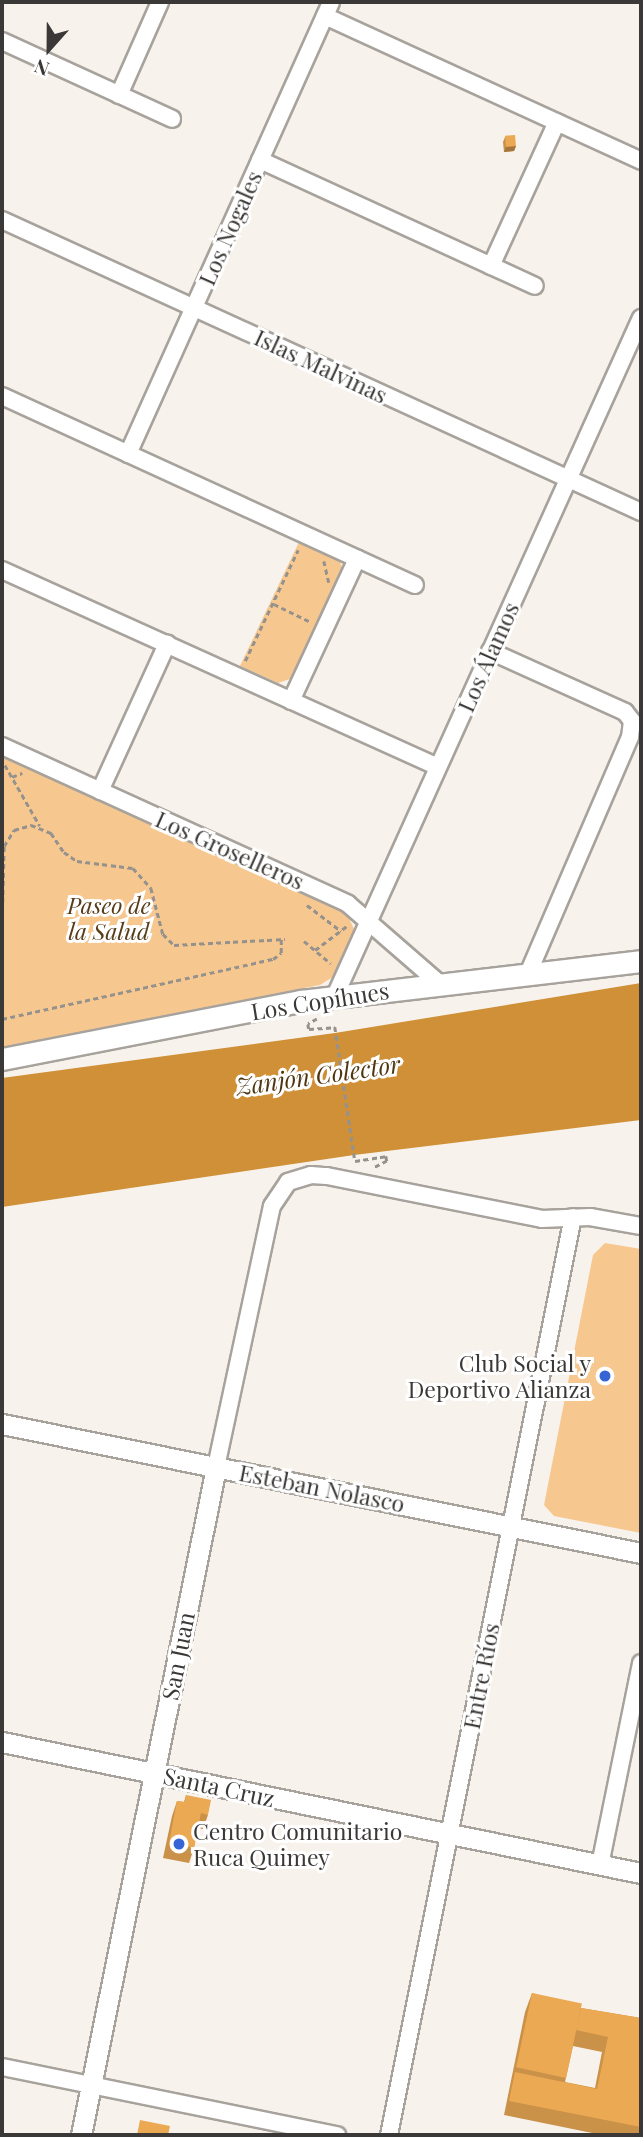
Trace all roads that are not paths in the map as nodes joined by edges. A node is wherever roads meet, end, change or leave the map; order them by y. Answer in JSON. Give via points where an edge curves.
{"nodes":[{"id":1,"x":160,"y":2,"type":"edge"},
{"id":2,"x":328,"y":9,"type":"edge"},
{"id":3,"x":2,"y":41,"type":"edge"},
{"id":4,"x":119,"y":94,"type":"junction"},
{"id":5,"x":172,"y":119,"type":"dead end"},
{"id":6,"x":557,"y":122,"type":"junction"},
{"id":7,"x":260,"y":160,"type":"junction"},
{"id":8,"x":641,"y":161,"type":"edge"},
{"id":9,"x":2,"y":220,"type":"edge"},
{"id":10,"x":491,"y":266,"type":"junction"},
{"id":11,"x":535,"y":286,"type":"dead end"},
{"id":12,"x":194,"y":308,"type":"junction"},
{"id":13,"x":640,"y":324,"type":"edge"},
{"id":14,"x":2,"y":396,"type":"edge"},
{"id":15,"x":128,"y":454,"type":"junction"},
{"id":16,"x":568,"y":479,"type":"junction"},
{"id":17,"x":641,"y":512,"type":"edge"},
{"id":18,"x":357,"y":559,"type":"junction"},
{"id":19,"x":2,"y":570,"type":"edge"},
{"id":20,"x":415,"y":585,"type":"dead end"},
{"id":21,"x":167,"y":644,"type":"junction"},
{"id":22,"x":491,"y":651,"type":"junction"},
{"id":23,"x":291,"y":701,"type":"junction"},
{"id":24,"x":2,"y":746,"type":"edge"},
{"id":25,"x":438,"y":767,"type":"junction"},
{"id":26,"x":100,"y":791,"type":"junction"},
{"id":27,"x":361,"y":921,"type":"junction"},
{"id":28,"x":641,"y":961,"type":"edge"},
{"id":29,"x":528,"y":974,"type":"junction"},
{"id":30,"x":440,"y":984,"type":"junction"},
{"id":31,"x":335,"y":996,"type":"junction"},
{"id":32,"x":2,"y":1059,"type":"edge"},
{"id":33,"x":573,"y":1217,"type":"junction"},
{"id":34,"x":641,"y":1226,"type":"edge"},
{"id":35,"x":2,"y":1424,"type":"edge"},
{"id":36,"x":216,"y":1467,"type":"junction"},
{"id":37,"x":511,"y":1526,"type":"junction"},
{"id":38,"x":641,"y":1553,"type":"edge"},
{"id":39,"x":641,"y":1663,"type":"edge"},
{"id":40,"x":2,"y":1742,"type":"edge"},
{"id":41,"x":154,"y":1773,"type":"junction"},
{"id":42,"x":449,"y":1834,"type":"junction"},
{"id":43,"x":600,"y":1865,"type":"junction"},
{"id":44,"x":641,"y":1873,"type":"edge"},
{"id":45,"x":2,"y":2067,"type":"edge"},
{"id":46,"x":91,"y":2085,"type":"junction"},
{"id":47,"x":81,"y":2135,"type":"edge"},
{"id":48,"x":337,"y":2135,"type":"edge"},
{"id":49,"x":389,"y":2135,"type":"edge"}],
"edges":[{"from":1,"to":4,"type":"street"},
{"from":2,"to":6,"type":"street"},
{"from":2,"to":7,"type":"street","name":"Los Nogales"},
{"from":3,"to":4,"type":"street"},
{"from":4,"to":5,"type":"street"},
{"from":6,"to":8,"type":"street"},
{"from":6,"to":10,"type":"street"},
{"from":7,"to":10,"type":"street"},
{"from":7,"to":12,"type":"street","name":"Los Nogales"},
{"from":9,"to":12,"type":"street","name":"Islas Malvinas"},
{"from":10,"to":11,"type":"street"},
{"from":12,"to":15,"type":"street","name":"Los Nogales"},
{"from":12,"to":16,"type":"street","name":"Islas Malvinas"},
{"from":13,"to":16,"type":"street","name":"Los Álamos"},
{"from":14,"to":15,"type":"street"},
{"from":15,"to":18,"type":"street"},
{"from":16,"to":17,"type":"street","name":"Islas Malvinas"},
{"from":16,"to":22,"type":"street","name":"Los Álamos"},
{"from":18,"to":20,"type":"street"},
{"from":18,"to":23,"type":"street"},
{"from":19,"to":21,"type":"street"},
{"from":21,"to":23,"type":"street"},
{"from":21,"to":26,"type":"street"},
{"from":22,"to":25,"type":"street","name":"Los Álamos"},
{"from":22,"to":29,"type":"street","via":[[625,712],[632,721],[630,737]]},
{"from":23,"to":25,"type":"street"},
{"from":24,"to":26,"type":"street","name":"Los Groselleros"},
{"from":25,"to":27,"type":"street","name":"Los Álamos"},
{"from":26,"to":27,"type":"street","name":"Los Groselleros","via":[[343,902]]},
{"from":27,"to":30,"type":"street","name":"Los Groselleros"},
{"from":27,"to":31,"type":"street","name":"Los Álamos"},
{"from":28,"to":29,"type":"main road","name":"Los Copíhues"},
{"from":29,"to":30,"type":"main road","name":"Los Copíhues"},
{"from":30,"to":31,"type":"main road","name":"Los Copíhues"},
{"from":31,"to":32,"type":"main road","name":"Los Copíhues"},
{"from":33,"to":34,"type":"street"},
{"from":33,"to":36,"type":"street","name":"San Juan","via":[[542,1219],[319,1175],[288,1182],[272,1206]]},
{"from":33,"to":37,"type":"street","name":"Entre Ríos"},
{"from":35,"to":36,"type":"street","name":"Esteban Nolasco"},
{"from":36,"to":37,"type":"street","name":"Esteban Nolasco"},
{"from":36,"to":41,"type":"street","name":"San Juan"},
{"from":37,"to":38,"type":"street","name":"Esteban Nolasco"},
{"from":37,"to":42,"type":"street","name":"Entre Ríos"},
{"from":39,"to":43,"type":"street"},
{"from":40,"to":41,"type":"street","name":"Santa Cruz"},
{"from":41,"to":42,"type":"street","name":"Santa Cruz"},
{"from":41,"to":46,"type":"street","name":"San Juan"},
{"from":42,"to":43,"type":"street","name":"Santa Cruz"},
{"from":42,"to":49,"type":"street","name":"Entre Ríos"},
{"from":43,"to":44,"type":"street","name":"Santa Cruz"},
{"from":45,"to":46,"type":"street"},
{"from":46,"to":47,"type":"street","name":"San Juan"},
{"from":46,"to":48,"type":"street"}]}
